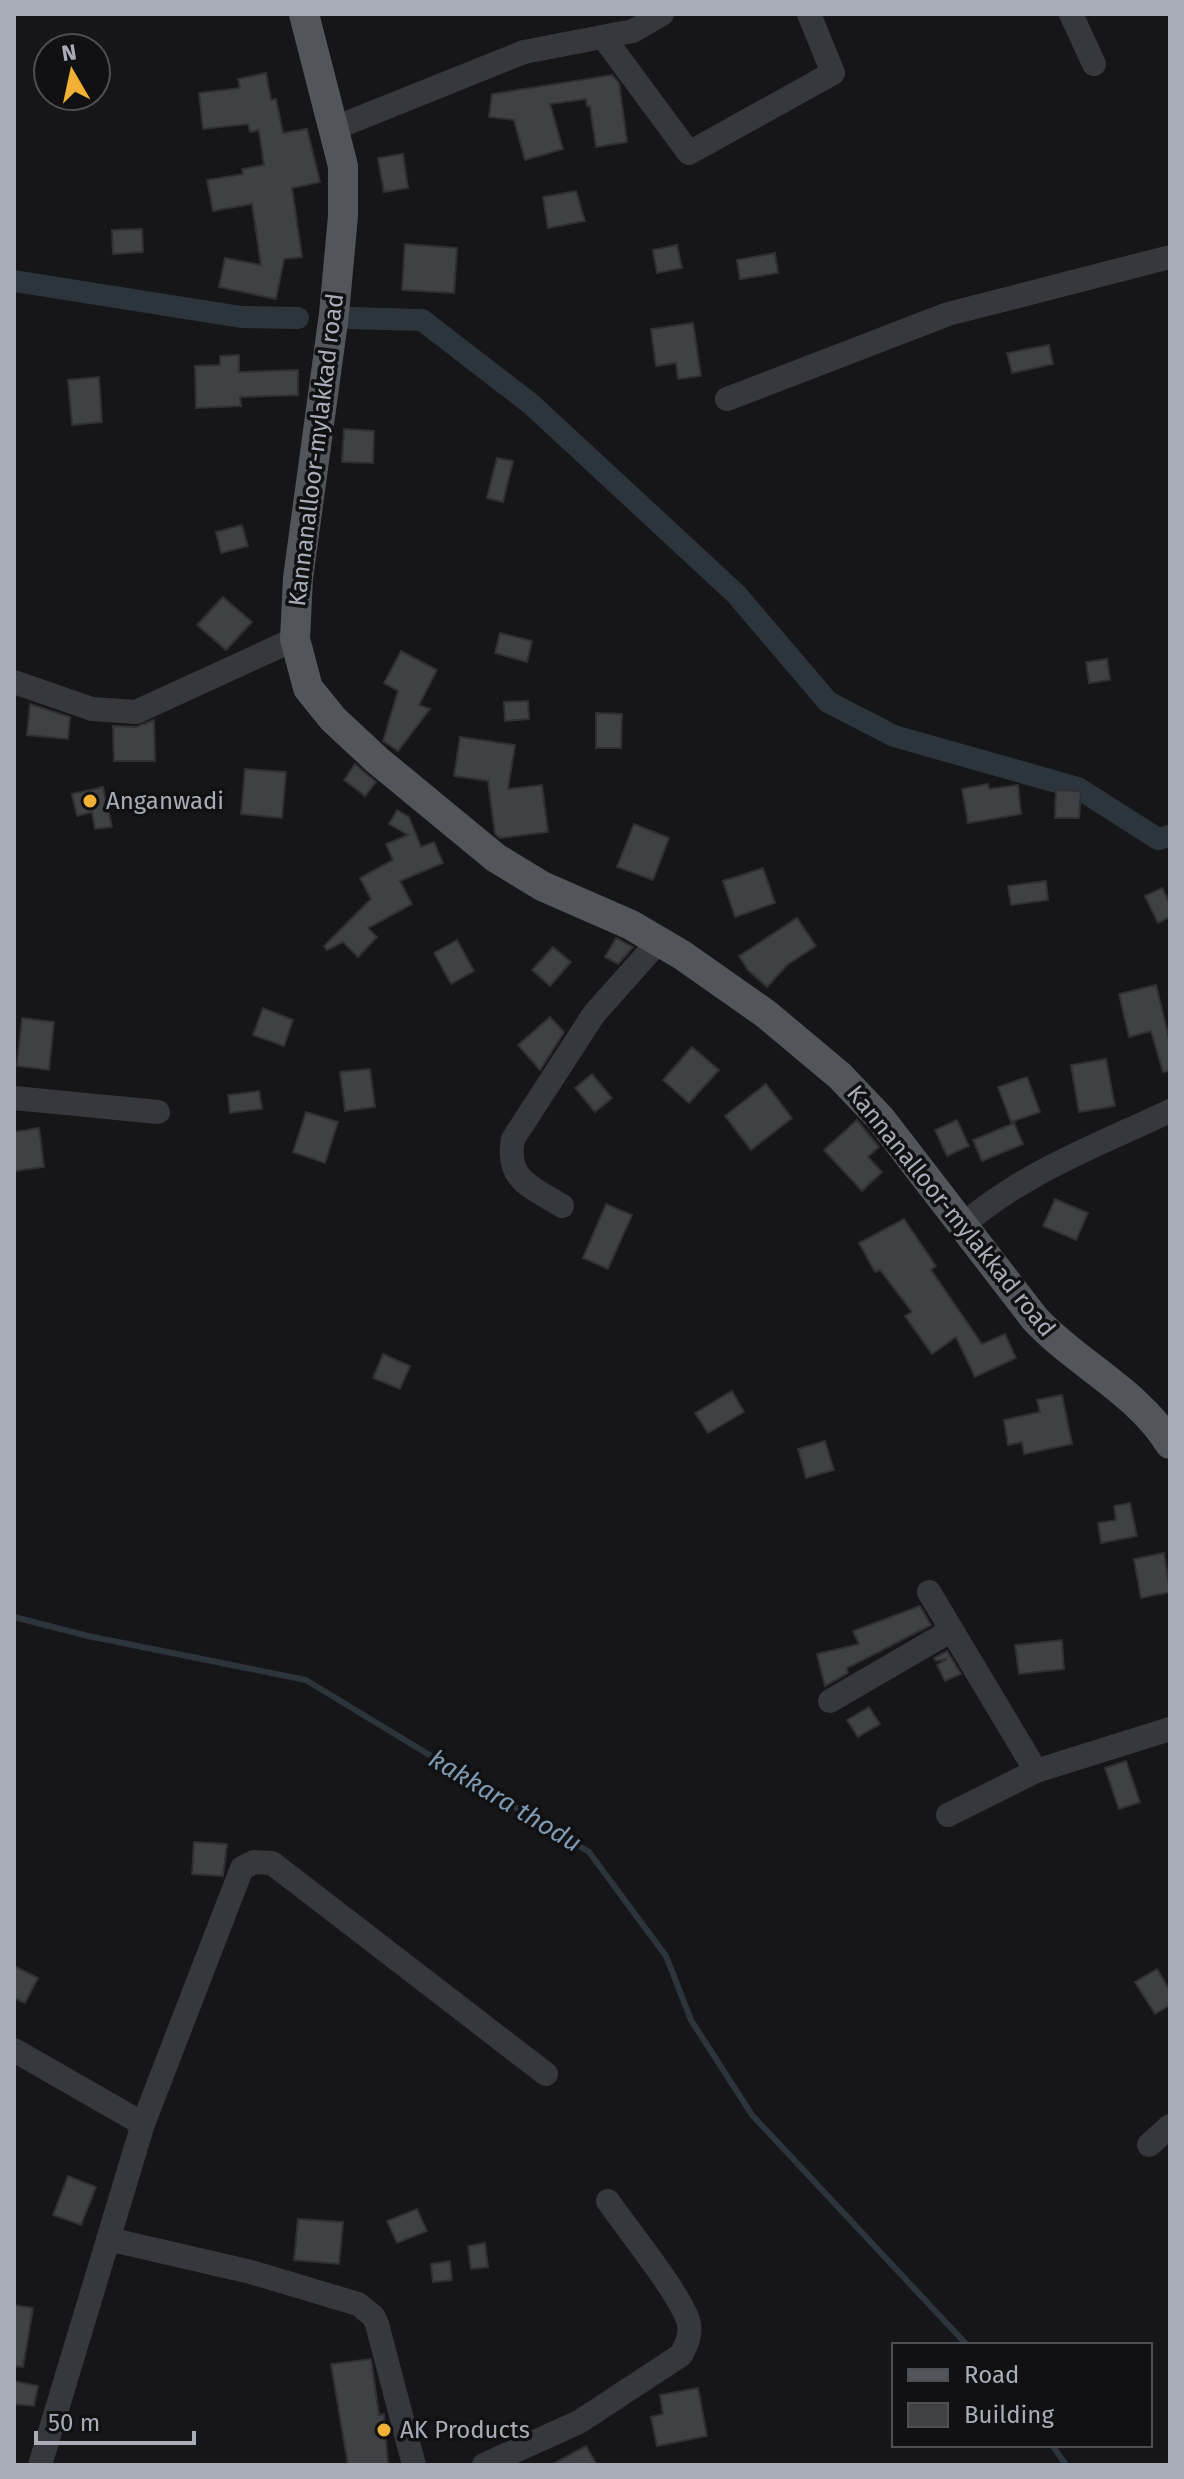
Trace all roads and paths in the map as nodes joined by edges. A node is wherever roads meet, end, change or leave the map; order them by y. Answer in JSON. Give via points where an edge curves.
{"nodes":[{"id":1,"x":304,"y":14,"type":"edge"},
{"id":2,"x":662,"y":14,"type":"edge"},
{"id":3,"x":809,"y":14,"type":"edge"},
{"id":4,"x":1071,"y":14,"type":"edge"},
{"id":5,"x":604,"y":38,"type":"junction"},
{"id":6,"x":1094,"y":64,"type":"dead end"},
{"id":7,"x":335,"y":128,"type":"junction"},
{"id":8,"x":1170,"y":257,"type":"edge"},
{"id":9,"x":727,"y":399,"type":"dead end"},
{"id":10,"x":295,"y":639,"type":"junction"},
{"id":11,"x":14,"y":682,"type":"edge"},
{"id":12,"x":659,"y":941,"type":"junction"},
{"id":13,"x":14,"y":1098,"type":"edge"},
{"id":14,"x":1170,"y":1111,"type":"edge"},
{"id":15,"x":158,"y":1112,"type":"dead end"},
{"id":16,"x":562,"y":1206,"type":"dead end"},
{"id":17,"x":962,"y":1226,"type":"junction"},
{"id":18,"x":1170,"y":1444,"type":"edge"},
{"id":19,"x":929,"y":1592,"type":"dead end"},
{"id":20,"x":952,"y":1630,"type":"junction"},
{"id":21,"x":830,"y":1701,"type":"dead end"},
{"id":22,"x":1170,"y":1729,"type":"edge"},
{"id":23,"x":1036,"y":1771,"type":"junction"},
{"id":24,"x":948,"y":1815,"type":"dead end"},
{"id":25,"x":14,"y":2050,"type":"edge"},
{"id":26,"x":546,"y":2074,"type":"dead end"},
{"id":27,"x":143,"y":2124,"type":"junction"},
{"id":28,"x":1170,"y":2126,"type":"edge"},
{"id":29,"x":1149,"y":2145,"type":"dead end"},
{"id":30,"x":608,"y":2201,"type":"dead end"},
{"id":31,"x":108,"y":2239,"type":"junction"},
{"id":32,"x":40,"y":2465,"type":"edge"},
{"id":33,"x":414,"y":2465,"type":"edge"},
{"id":34,"x":484,"y":2465,"type":"edge"}],
"edges":[{"from":1,"to":7,"type":"main road","name":"Kannanalloor-mylakkad road"},
{"from":2,"to":5,"type":"street","via":[[633,31]]},
{"from":3,"to":5,"type":"street","via":[[833,73],[689,153]]},
{"from":4,"to":6,"type":"street"},
{"from":5,"to":7,"type":"street","via":[[524,52]]},
{"from":7,"to":10,"type":"main road","name":"Kannanalloor-mylakkad road","via":[[343,166],[343,216]]},
{"from":8,"to":9,"type":"street","via":[[948,314]]},
{"from":10,"to":11,"type":"street","via":[[136,712],[92,709]]},
{"from":10,"to":12,"type":"main road","name":"Kannanalloor-mylakkad road","via":[[308,688],[333,719],[449,822],[542,886]]},
{"from":12,"to":16,"type":"street","via":[[594,1014],[513,1139],[513,1170]]},
{"from":12,"to":17,"type":"main road","name":"Kannanalloor-mylakkad road","via":[[766,1014],[854,1088]]},
{"from":13,"to":15,"type":"street"},
{"from":14,"to":17,"type":"street","via":[[1020,1182]]},
{"from":17,"to":18,"type":"main road","name":"Kannanalloor-mylakkad road","via":[[1051,1336],[1127,1394]]},
{"from":19,"to":20,"type":"street"},
{"from":20,"to":21,"type":"street"},
{"from":20,"to":23,"type":"street"},
{"from":22,"to":23,"type":"street"},
{"from":23,"to":24,"type":"street"},
{"from":25,"to":27,"type":"street"},
{"from":26,"to":27,"type":"street","via":[[272,1863],[254,1862],[242,1868]]},
{"from":27,"to":31,"type":"street"},
{"from":28,"to":29,"type":"street"},
{"from":30,"to":34,"type":"street","via":[[688,2321],[690,2338],[681,2355],[579,2422]]},
{"from":31,"to":32,"type":"street"},
{"from":31,"to":33,"type":"street","via":[[251,2272],[358,2304],[377,2324]]}]}
